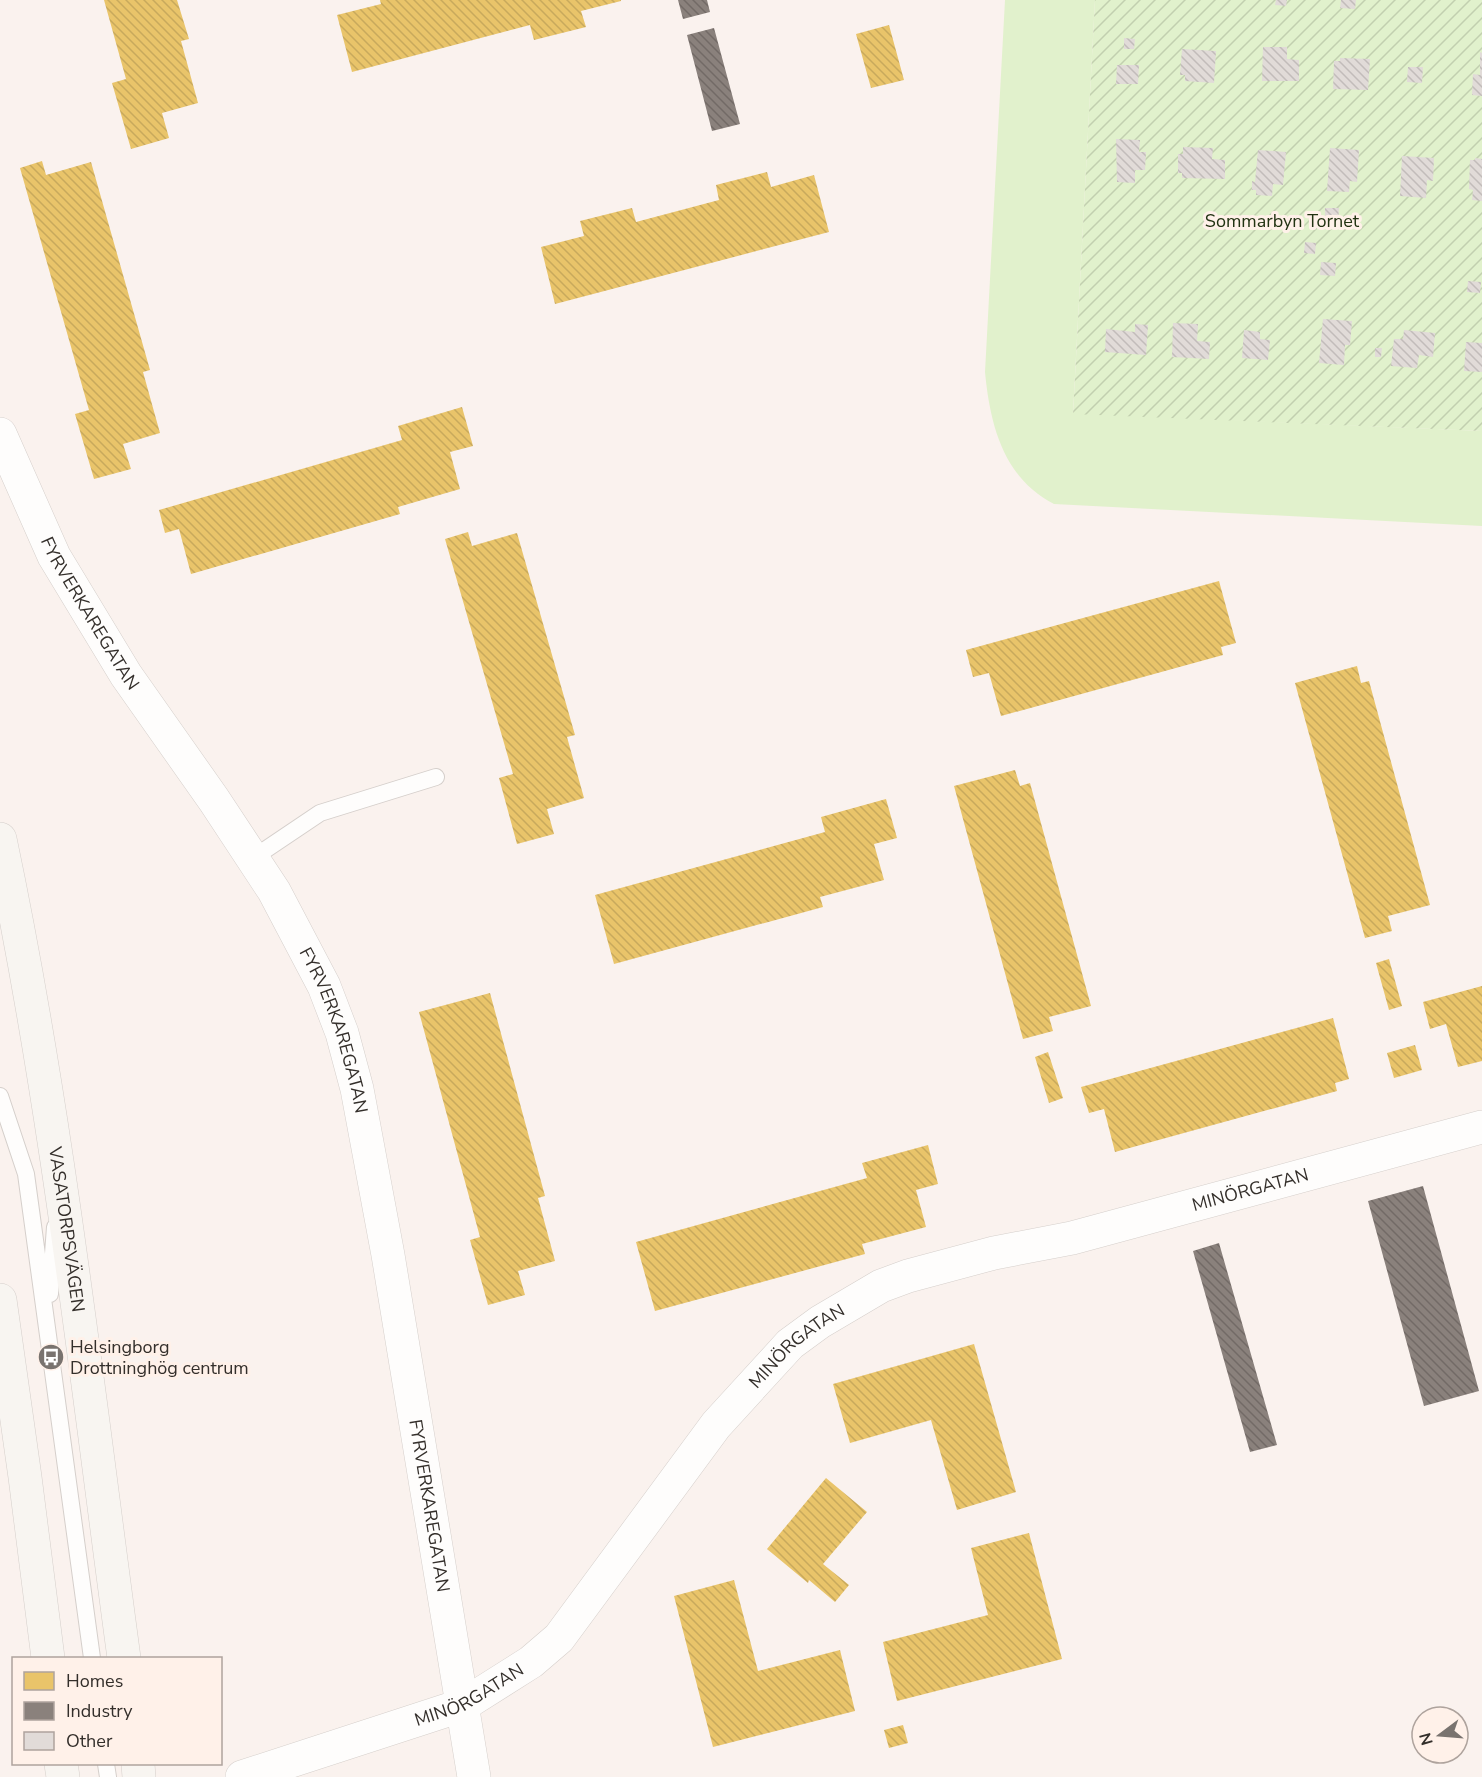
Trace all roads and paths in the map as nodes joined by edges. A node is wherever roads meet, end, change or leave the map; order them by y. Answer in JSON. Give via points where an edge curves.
{"nodes":[{"id":1,"x":0,"y":434,"type":"edge"},
{"id":2,"x":436,"y":777,"type":"dead end"},
{"id":3,"x":0,"y":839,"type":"edge"},
{"id":4,"x":253,"y":858,"type":"junction"},
{"id":5,"x":7,"y":904,"type":"edge"},
{"id":6,"x":0,"y":1096,"type":"edge"},
{"id":7,"x":1482,"y":1127,"type":"edge"},
{"id":8,"x":58,"y":1173,"type":"junction"},
{"id":9,"x":0,"y":1300,"type":"edge"},
{"id":10,"x":47,"y":1328,"type":"junction"},
{"id":11,"x":48,"y":1657,"type":"edge"},
{"id":12,"x":92,"y":1657,"type":"edge"},
{"id":13,"x":124,"y":1657,"type":"edge"},
{"id":14,"x":463,"y":1705,"type":"junction"},
{"id":15,"x":242,"y":1777,"type":"edge"},
{"id":16,"x":474,"y":1777,"type":"edge"}],
"edges":[{"from":1,"to":4,"type":"street","name":"FYRVERKAREGATAN","via":[[54,556],[87,614]]},
{"from":2,"to":4,"type":"lane","via":[[320,813]]},
{"from":3,"to":5,"type":"main road","name":"VASATORPSVÄGEN"},
{"from":4,"to":14,"type":"street","name":"FYRVERKAREGATAN","via":[[285,909],[324,986],[357,1089]]},
{"from":5,"to":8,"type":"main road","name":"VASATORPSVÄGEN"},
{"from":6,"to":10,"type":"lane","via":[[26,1174]]},
{"from":7,"to":14,"type":"street","name":"MINÖRGATAN","via":[[1071,1238],[994,1252],[908,1276],[871,1292],[790,1344],[716,1425],[559,1638],[531,1662]]},
{"from":8,"to":10,"type":"lane"},
{"from":8,"to":13,"type":"main road","name":"VASATORPSVÄGEN"},
{"from":9,"to":11,"type":"main road"},
{"from":10,"to":12,"type":"lane"},
{"from":14,"to":15,"type":"street","name":"MINÖRGATAN"},
{"from":14,"to":16,"type":"street","name":"FYRVERKAREGATAN"}]}
